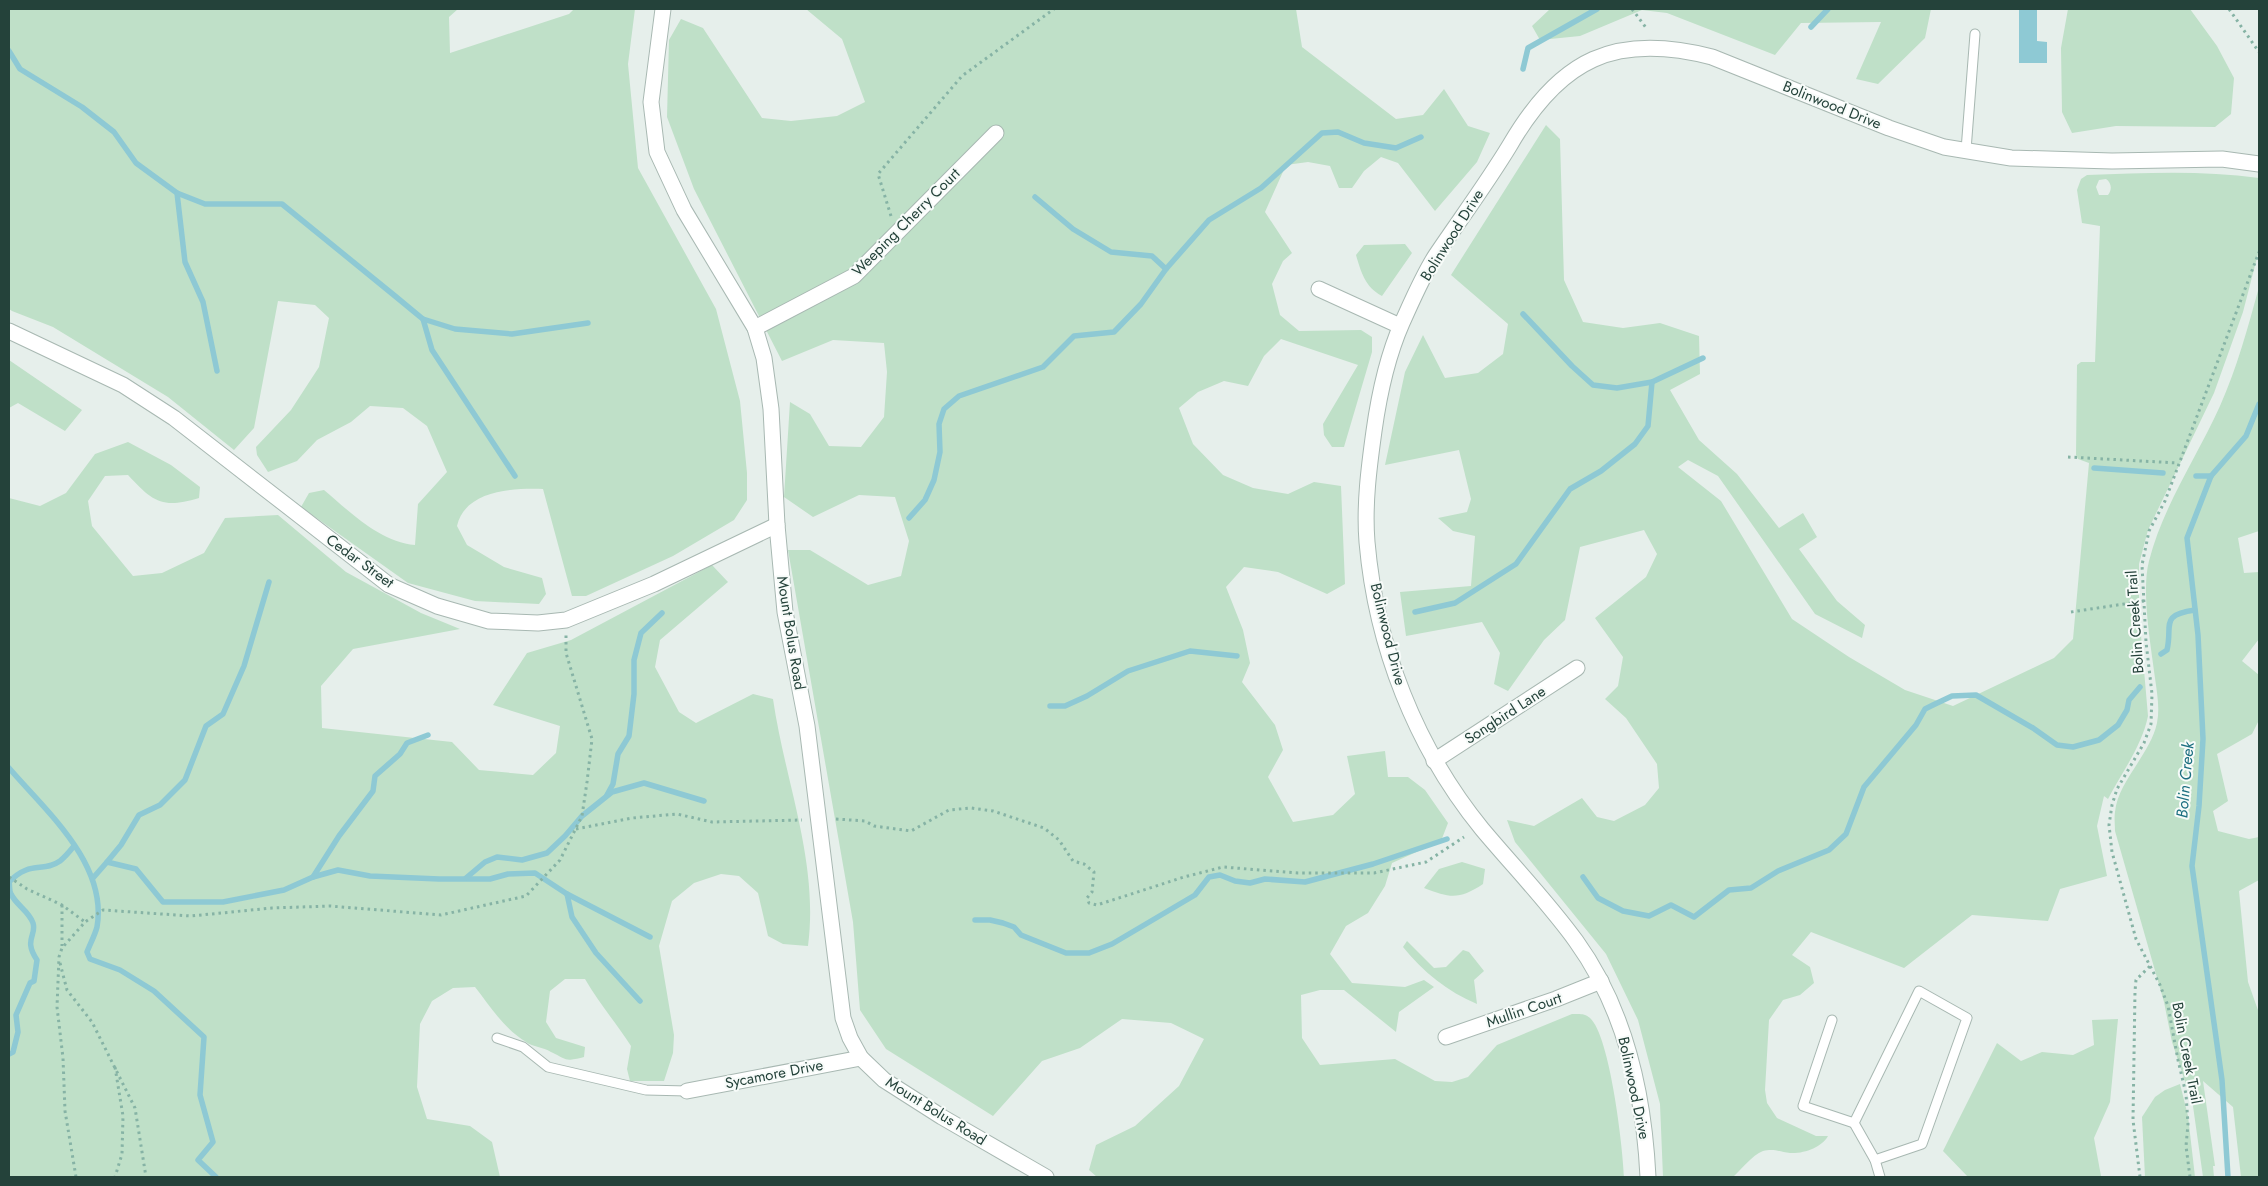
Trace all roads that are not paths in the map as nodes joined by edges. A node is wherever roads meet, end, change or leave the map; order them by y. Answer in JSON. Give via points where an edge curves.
{"nodes":[{"id":1,"x":663,"y":9,"type":"edge"},
{"id":2,"x":1975,"y":34,"type":"dead end"},
{"id":3,"x":996,"y":134,"type":"dead end"},
{"id":4,"x":1966,"y":150,"type":"junction"},
{"id":5,"x":2259,"y":164,"type":"edge"},
{"id":6,"x":1319,"y":290,"type":"dead end"},
{"id":7,"x":1400,"y":326,"type":"junction"},
{"id":8,"x":755,"y":328,"type":"junction"},
{"id":9,"x":9,"y":330,"type":"edge"},
{"id":10,"x":777,"y":525,"type":"junction"},
{"id":11,"x":1577,"y":668,"type":"dead end"},
{"id":12,"x":1434,"y":761,"type":"junction"},
{"id":13,"x":1601,"y":981,"type":"junction"},
{"id":14,"x":1832,"y":1020,"type":"dead end"},
{"id":15,"x":1446,"y":1037,"type":"dead end"},
{"id":16,"x":497,"y":1038,"type":"dead end"},
{"id":17,"x":861,"y":1058,"type":"junction"},
{"id":18,"x":687,"y":1091,"type":"joint"},
{"id":19,"x":1854,"y":1123,"type":"junction"},
{"id":20,"x":1875,"y":1160,"type":"junction"},
{"id":21,"x":1046,"y":1177,"type":"edge"},
{"id":22,"x":1648,"y":1177,"type":"edge"},
{"id":23,"x":1880,"y":1177,"type":"edge"}],
"edges":[{"from":1,"to":8,"type":"street","name":"Mount Bolus Road","via":[[651,102],[657,152],[684,210]]},
{"from":2,"to":4,"type":"lane"},
{"from":3,"to":8,"type":"street","name":"Weeping Cherry Court","via":[[854,276]]},
{"from":4,"to":5,"type":"street","name":"Bolinwood Drive","via":[[2011,158],[2222,159]]},
{"from":4,"to":7,"type":"street","name":"Bolinwood Drive","via":[[1944,147],[1889,128],[1712,57],[1658,47],[1612,51],[1585,62],[1560,81],[1534,108],[1434,258]]},
{"from":6,"to":7,"type":"street"},
{"from":7,"to":12,"type":"street","name":"Bolinwood Drive","via":[[1378,399],[1369,467],[1367,540],[1378,610],[1392,663],[1410,712]]},
{"from":8,"to":10,"type":"street","name":"Mount Bolus Road","via":[[764,358],[771,409]]},
{"from":9,"to":10,"type":"street","name":"Cedar Street","via":[[123,385],[174,418],[389,585],[437,606],[489,621],[538,623],[566,620],[654,584]]},
{"from":10,"to":17,"type":"street","name":"Mount Bolus Road","via":[[785,612],[807,726],[843,1018]]},
{"from":11,"to":12,"type":"street","name":"Songbird Lane"},
{"from":12,"to":13,"type":"street","name":"Bolinwood Drive","via":[[1482,828],[1573,937]]},
{"from":13,"to":15,"type":"street","name":"Mullin Court"},
{"from":13,"to":22,"type":"street","name":"Bolinwood Drive","via":[[1624,1034],[1639,1094]]},
{"from":14,"to":19,"type":"lane","via":[[1803,1106]]},
{"from":16,"to":18,"type":"lane","via":[[523,1047],[548,1067],[646,1090]]},
{"from":17,"to":18,"type":"street","name":"Sycamore Drive"},
{"from":17,"to":21,"type":"street","name":"Mount Bolus Road","via":[[884,1080],[911,1098]]},
{"from":19,"to":20,"type":"lane"},
{"from":19,"to":20,"type":"lane","via":[[1919,991],[1967,1018],[1922,1144]]},
{"from":20,"to":23,"type":"lane"}]}
